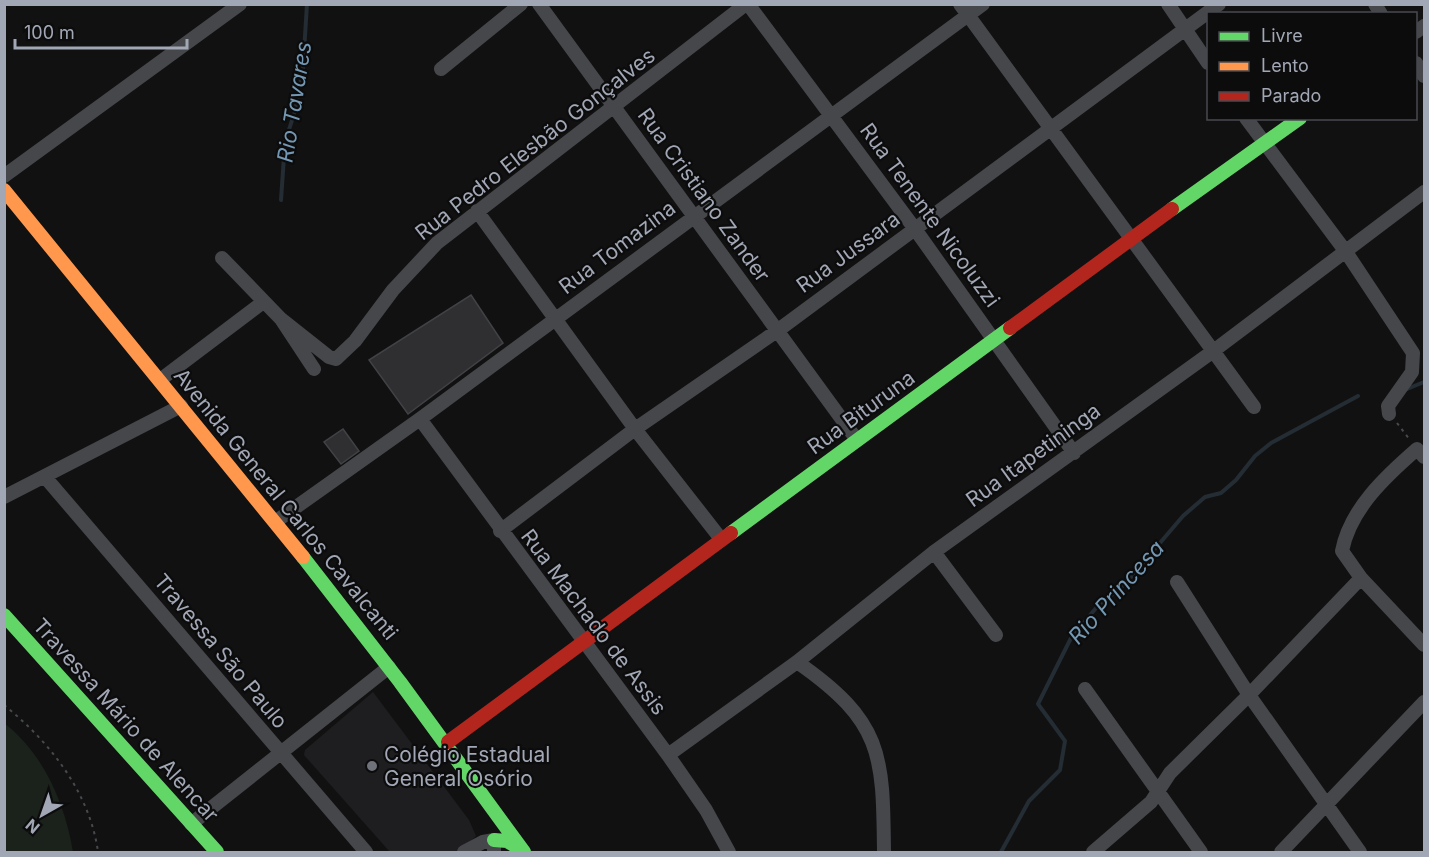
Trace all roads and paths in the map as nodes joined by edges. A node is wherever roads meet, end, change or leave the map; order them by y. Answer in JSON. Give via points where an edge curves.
{"nodes":[{"id":1,"x":240,"y":4,"type":"edge"},
{"id":2,"x":521,"y":4,"type":"edge"},
{"id":3,"x":539,"y":4,"type":"edge"},
{"id":4,"x":747,"y":4,"type":"edge"},
{"id":5,"x":983,"y":4,"type":"edge"},
{"id":6,"x":1168,"y":4,"type":"edge"},
{"id":7,"x":964,"y":10,"type":"edge"},
{"id":8,"x":1207,"y":13,"type":"edge"},
{"id":9,"x":1186,"y":28,"type":"junction"},
{"id":10,"x":1207,"y":60,"type":"edge"},
{"id":11,"x":441,"y":69,"type":"dead end"},
{"id":12,"x":615,"y":107,"type":"junction"},
{"id":13,"x":831,"y":115,"type":"junction"},
{"id":14,"x":1247,"y":120,"type":"edge"},
{"id":15,"x":1297,"y":120,"type":"edge"},
{"id":16,"x":1049,"y":129,"type":"junction"},
{"id":17,"x":1264,"y":146,"type":"junction"},
{"id":18,"x":4,"y":176,"type":"edge"},
{"id":19,"x":4,"y":190,"type":"edge"},
{"id":20,"x":1425,"y":192,"type":"edge"},
{"id":21,"x":477,"y":212,"type":"junction"},
{"id":22,"x":692,"y":217,"type":"junction"},
{"id":23,"x":915,"y":229,"type":"junction"},
{"id":24,"x":1132,"y":238,"type":"junction"},
{"id":25,"x":1346,"y":252,"type":"junction"},
{"id":26,"x":222,"y":258,"type":"dead end"},
{"id":27,"x":262,"y":303,"type":"junction"},
{"id":28,"x":556,"y":318,"type":"junction"},
{"id":29,"x":281,"y":319,"type":"junction"},
{"id":30,"x":777,"y":331,"type":"junction"},
{"id":31,"x":996,"y":341,"type":"junction"},
{"id":32,"x":1212,"y":352,"type":"junction"},
{"id":33,"x":314,"y":369,"type":"dead end"},
{"id":34,"x":160,"y":380,"type":"junction"},
{"id":35,"x":181,"y":406,"type":"junction"},
{"id":36,"x":1254,"y":406,"type":"dead end"},
{"id":37,"x":1389,"y":414,"type":"joint"},
{"id":38,"x":420,"y":419,"type":"junction"},
{"id":39,"x":635,"y":429,"type":"junction"},
{"id":40,"x":857,"y":440,"type":"junction"},
{"id":41,"x":1074,"y":453,"type":"junction"},
{"id":42,"x":1421,"y":453,"type":"edge"},
{"id":43,"x":45,"y":477,"type":"junction"},
{"id":44,"x":4,"y":497,"type":"edge"},
{"id":45,"x":275,"y":522,"type":"junction"},
{"id":46,"x":501,"y":531,"type":"junction"},
{"id":47,"x":721,"y":539,"type":"junction"},
{"id":48,"x":934,"y":552,"type":"junction"},
{"id":49,"x":1361,"y":578,"type":"junction"},
{"id":50,"x":1177,"y":582,"type":"dead end"},
{"id":51,"x":4,"y":615,"type":"edge"},
{"id":52,"x":996,"y":635,"type":"dead end"},
{"id":53,"x":584,"y":640,"type":"junction"},
{"id":54,"x":1425,"y":645,"type":"edge"},
{"id":55,"x":797,"y":662,"type":"junction"},
{"id":56,"x":389,"y":667,"type":"junction"},
{"id":57,"x":1085,"y":689,"type":"dead end"},
{"id":58,"x":1249,"y":695,"type":"junction"},
{"id":59,"x":1425,"y":702,"type":"edge"},
{"id":60,"x":4,"y":705,"type":"edge"},
{"id":61,"x":448,"y":742,"type":"junction"},
{"id":62,"x":279,"y":752,"type":"junction"},
{"id":63,"x":668,"y":755,"type":"junction"},
{"id":64,"x":1159,"y":791,"type":"junction"},
{"id":65,"x":1325,"y":806,"type":"junction"},
{"id":66,"x":192,"y":824,"type":"junction"},
{"id":67,"x":494,"y":846,"type":"edge"},
{"id":68,"x":98,"y":852,"type":"edge"},
{"id":69,"x":217,"y":852,"type":"edge"},
{"id":70,"x":366,"y":852,"type":"edge"},
{"id":71,"x":464,"y":852,"type":"edge"},
{"id":72,"x":524,"y":852,"type":"edge"},
{"id":73,"x":729,"y":852,"type":"edge"},
{"id":74,"x":884,"y":852,"type":"edge"},
{"id":75,"x":1093,"y":852,"type":"edge"},
{"id":76,"x":1201,"y":852,"type":"edge"},
{"id":77,"x":1281,"y":852,"type":"edge"},
{"id":78,"x":1360,"y":852,"type":"edge"}],
"edges":[{"from":1,"to":18,"type":"street"},
{"from":2,"to":11,"type":"street"},
{"from":3,"to":12,"type":"street","name":"Rua Cristiano Zander"},
{"from":4,"to":12,"type":"street","name":"Rua Pedro Elesbão Gonçalves"},
{"from":4,"to":13,"type":"street","name":"Rua Tenente Nicoluzzi"},
{"from":5,"to":7,"type":"street","name":"Rua Tomazina"},
{"from":6,"to":9,"type":"street"},
{"from":7,"to":13,"type":"street","name":"Rua Tomazina"},
{"from":7,"to":16,"type":"street"},
{"from":8,"to":9,"type":"street","name":"Rua Jussara"},
{"from":9,"to":10,"type":"street"},
{"from":9,"to":16,"type":"street","name":"Rua Jussara"},
{"from":12,"to":21,"type":"street","name":"Rua Pedro Elesbão Gonçalves"},
{"from":12,"to":22,"type":"street","name":"Rua Cristiano Zander"},
{"from":13,"to":22,"type":"street","name":"Rua Tomazina"},
{"from":13,"to":23,"type":"street","name":"Rua Tenente Nicoluzzi"},
{"from":14,"to":17,"type":"street"},
{"from":15,"to":17,"type":"main road","name":"Rua Bituruna"},
{"from":16,"to":23,"type":"street","name":"Rua Jussara"},
{"from":16,"to":24,"type":"street"},
{"from":17,"to":24,"type":"main road","name":"Rua Bituruna"},
{"from":17,"to":25,"type":"street"},
{"from":19,"to":34,"type":"main road","name":"Avenida General Carlos Cavalcanti"},
{"from":20,"to":25,"type":"street","name":"Rua Itapetininga"},
{"from":21,"to":28,"type":"street"},
{"from":21,"to":29,"type":"street","name":"Rua Pedro Elesbão Gonçalves","via":[[430,251],[336,359],[328,357]]},
{"from":22,"to":28,"type":"street","name":"Rua Tomazina"},
{"from":22,"to":30,"type":"street","name":"Rua Cristiano Zander"},
{"from":23,"to":30,"type":"street","name":"Rua Jussara"},
{"from":23,"to":31,"type":"street","name":"Rua Tenente Nicoluzzi"},
{"from":24,"to":31,"type":"main road","name":"Rua Bituruna"},
{"from":24,"to":32,"type":"street"},
{"from":25,"to":32,"type":"street","name":"Rua Itapetininga"},
{"from":25,"to":37,"type":"street","via":[[1413,353],[1413,372],[1388,406]]},
{"from":26,"to":27,"type":"street"},
{"from":27,"to":29,"type":"street"},
{"from":27,"to":34,"type":"street"},
{"from":28,"to":38,"type":"street","name":"Rua Tomazina"},
{"from":28,"to":39,"type":"street"},
{"from":29,"to":33,"type":"street"},
{"from":30,"to":39,"type":"street","name":"Rua Jussara"},
{"from":30,"to":40,"type":"street","name":"Rua Cristiano Zander"},
{"from":31,"to":40,"type":"main road","name":"Rua Bituruna"},
{"from":31,"to":41,"type":"street","name":"Rua Tenente Nicoluzzi"},
{"from":32,"to":36,"type":"street"},
{"from":32,"to":41,"type":"street","name":"Rua Itapetininga"},
{"from":34,"to":35,"type":"main road","name":"Avenida General Carlos Cavalcanti"},
{"from":35,"to":43,"type":"street"},
{"from":35,"to":45,"type":"main road","name":"Avenida General Carlos Cavalcanti"},
{"from":37,"to":42,"type":"path"},
{"from":38,"to":45,"type":"street","name":"Rua Tomazina"},
{"from":38,"to":46,"type":"street","name":"Rua Machado de Assis"},
{"from":39,"to":46,"type":"street","name":"Rua Jussara"},
{"from":39,"to":47,"type":"street"},
{"from":40,"to":47,"type":"main road","name":"Rua Bituruna"},
{"from":41,"to":48,"type":"street","name":"Rua Itapetininga"},
{"from":42,"to":49,"type":"street","via":[[1387,475],[1362,506],[1344,540],[1342,551]]},
{"from":43,"to":44,"type":"street"},
{"from":43,"to":62,"type":"street","name":"Travessa São Paulo"},
{"from":45,"to":56,"type":"main road","name":"Avenida General Carlos Cavalcanti"},
{"from":46,"to":53,"type":"street","name":"Rua Machado de Assis"},
{"from":47,"to":53,"type":"main road","name":"Rua Bituruna"},
{"from":48,"to":52,"type":"street"},
{"from":48,"to":55,"type":"street","name":"Rua Itapetininga"},
{"from":49,"to":54,"type":"street"},
{"from":49,"to":58,"type":"street"},
{"from":50,"to":58,"type":"street"},
{"from":51,"to":66,"type":"main road","name":"Travessa Mário de Alencar"},
{"from":53,"to":61,"type":"main road","name":"Rua Bituruna"},
{"from":53,"to":63,"type":"street","name":"Rua Machado de Assis"},
{"from":55,"to":63,"type":"street","name":"Rua Itapetininga"},
{"from":55,"to":74,"type":"street","via":[[851,705],[871,738],[884,784]]},
{"from":56,"to":61,"type":"main road","name":"Avenida General Carlos Cavalcanti"},
{"from":56,"to":62,"type":"street"},
{"from":57,"to":64,"type":"street"},
{"from":58,"to":64,"type":"street","via":[[1170,773]]},
{"from":58,"to":65,"type":"street"},
{"from":59,"to":65,"type":"street"},
{"from":60,"to":68,"type":"path","via":[[46,746],[81,794]]},
{"from":61,"to":72,"type":"main road","name":"Avenida General Carlos Cavalcanti"},
{"from":62,"to":66,"type":"street"},
{"from":62,"to":70,"type":"street","name":"Travessa São Paulo"},
{"from":63,"to":73,"type":"street","name":"Rua Machado de Assis"},
{"from":64,"to":75,"type":"street"},
{"from":64,"to":76,"type":"street"},
{"from":65,"to":77,"type":"street"},
{"from":65,"to":78,"type":"street"},
{"from":66,"to":69,"type":"main road","name":"Travessa Mário de Alencar"},
{"from":67,"to":71,"type":"street","via":[[483,842]]},
{"from":67,"to":72,"type":"main road","via":[[507,841]]}]}
